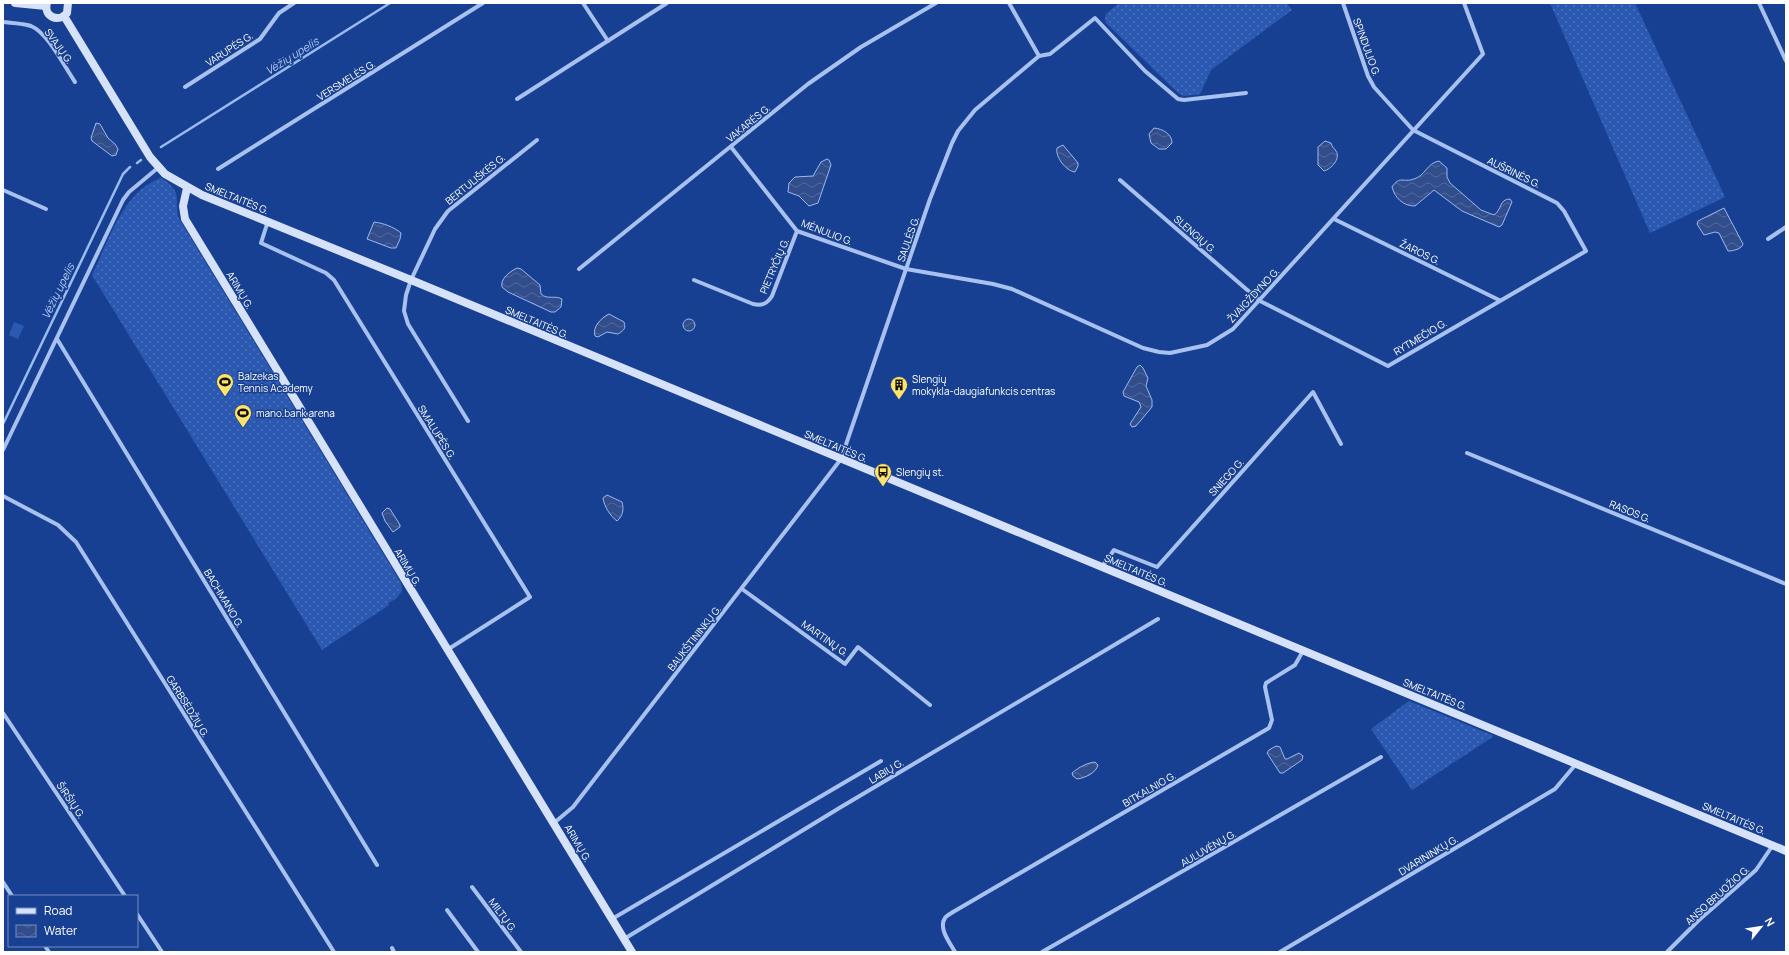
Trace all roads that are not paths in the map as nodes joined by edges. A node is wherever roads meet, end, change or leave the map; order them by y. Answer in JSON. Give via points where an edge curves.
{"nodes":[{"id":1,"x":15,"y":3,"type":"edge"},
{"id":2,"x":68,"y":3,"type":"edge"},
{"id":3,"x":294,"y":3,"type":"edge"},
{"id":4,"x":483,"y":3,"type":"edge"},
{"id":5,"x":583,"y":3,"type":"edge"},
{"id":6,"x":667,"y":3,"type":"edge"},
{"id":7,"x":936,"y":3,"type":"edge"},
{"id":8,"x":1009,"y":3,"type":"edge"},
{"id":9,"x":1343,"y":3,"type":"edge"},
{"id":10,"x":1464,"y":3,"type":"edge"},
{"id":11,"x":1759,"y":3,"type":"edge"},
{"id":12,"x":46,"y":5,"type":"edge"},
{"id":13,"x":64,"y":16,"type":"junction"},
{"id":14,"x":3,"y":22,"type":"edge"},
{"id":15,"x":608,"y":41,"type":"junction"},
{"id":16,"x":1039,"y":56,"type":"junction"},
{"id":17,"x":1786,"y":61,"type":"edge"},
{"id":18,"x":74,"y":82,"type":"dead end"},
{"id":19,"x":185,"y":87,"type":"dead end"},
{"id":20,"x":1246,"y":93,"type":"dead end"},
{"id":21,"x":517,"y":99,"type":"dead end"},
{"id":22,"x":1413,"y":130,"type":"junction"},
{"id":23,"x":536,"y":140,"type":"dead end"},
{"id":24,"x":731,"y":147,"type":"junction"},
{"id":25,"x":159,"y":168,"type":"junction"},
{"id":26,"x":218,"y":169,"type":"dead end"},
{"id":27,"x":1120,"y":180,"type":"dead end"},
{"id":28,"x":187,"y":188,"type":"junction"},
{"id":29,"x":3,"y":190,"type":"edge"},
{"id":30,"x":46,"y":209,"type":"dead end"},
{"id":31,"x":1334,"y":219,"type":"junction"},
{"id":32,"x":268,"y":221,"type":"junction"},
{"id":33,"x":1786,"y":227,"type":"edge"},
{"id":34,"x":797,"y":231,"type":"junction"},
{"id":35,"x":1768,"y":239,"type":"dead end"},
{"id":36,"x":1586,"y":251,"type":"joint"},
{"id":37,"x":579,"y":269,"type":"dead end"},
{"id":38,"x":906,"y":269,"type":"junction"},
{"id":39,"x":411,"y":280,"type":"junction"},
{"id":40,"x":694,"y":280,"type":"dead end"},
{"id":41,"x":1499,"y":300,"type":"junction"},
{"id":42,"x":1260,"y":301,"type":"junction"},
{"id":43,"x":57,"y":339,"type":"junction"},
{"id":44,"x":468,"y":421,"type":"dead end"},
{"id":45,"x":1341,"y":444,"type":"dead end"},
{"id":46,"x":3,"y":450,"type":"edge"},
{"id":47,"x":1467,"y":453,"type":"dead end"},
{"id":48,"x":841,"y":459,"type":"junction"},
{"id":49,"x":3,"y":496,"type":"edge"},
{"id":50,"x":1101,"y":567,"type":"junction"},
{"id":51,"x":1786,"y":584,"type":"edge"},
{"id":52,"x":742,"y":589,"type":"junction"},
{"id":53,"x":1158,"y":619,"type":"dead end"},
{"id":54,"x":447,"y":650,"type":"junction"},
{"id":55,"x":1303,"y":651,"type":"junction"},
{"id":56,"x":930,"y":705,"type":"dead end"},
{"id":57,"x":3,"y":713,"type":"edge"},
{"id":58,"x":1381,"y":757,"type":"dead end"},
{"id":59,"x":881,"y":761,"type":"dead end"},
{"id":60,"x":1576,"y":763,"type":"junction"},
{"id":61,"x":554,"y":823,"type":"junction"},
{"id":62,"x":1773,"y":845,"type":"junction"},
{"id":63,"x":1786,"y":851,"type":"edge"},
{"id":64,"x":377,"y":864,"type":"dead end"},
{"id":65,"x":3,"y":882,"type":"edge"},
{"id":66,"x":472,"y":887,"type":"dead end"},
{"id":67,"x":11,"y":895,"type":"edge"},
{"id":68,"x":124,"y":895,"type":"edge"},
{"id":69,"x":447,"y":910,"type":"dead end"},
{"id":70,"x":138,"y":916,"type":"edge"},
{"id":71,"x":612,"y":919,"type":"junction"},
{"id":72,"x":624,"y":939,"type":"junction"},
{"id":73,"x":162,"y":952,"type":"edge"},
{"id":74,"x":334,"y":952,"type":"edge"},
{"id":75,"x":478,"y":952,"type":"edge"},
{"id":76,"x":521,"y":952,"type":"edge"},
{"id":77,"x":632,"y":952,"type":"edge"},
{"id":78,"x":955,"y":952,"type":"edge"},
{"id":79,"x":1042,"y":952,"type":"edge"},
{"id":80,"x":1280,"y":952,"type":"edge"},
{"id":81,"x":1667,"y":952,"type":"edge"}],
"edges":[{"from":1,"to":12,"type":"main road"},
{"from":2,"to":13,"type":"main road","via":[[69,9]]},
{"from":3,"to":19,"type":"street","name":"VARUPĖS G.","via":[[279,13],[260,39]]},
{"from":4,"to":26,"type":"street","name":"VERSMELĖS G."},
{"from":5,"to":15,"type":"street"},
{"from":6,"to":15,"type":"street"},
{"from":7,"to":24,"type":"street","name":"VAKARĖS G.","via":[[861,47],[808,84]]},
{"from":8,"to":16,"type":"street"},
{"from":9,"to":22,"type":"street","name":"SPINDULIO G.","via":[[1374,87]]},
{"from":10,"to":22,"type":"street","name":"ŽVAIGŽDYNO G.","via":[[1483,54]]},
{"from":11,"to":17,"type":"street"},
{"from":12,"to":13,"type":"main road","via":[[46,10],[52,17]]},
{"from":13,"to":25,"type":"main road","name":"SMELTAITĖS G."},
{"from":14,"to":18,"type":"street","name":"SVAJŲ G.","via":[[26,24],[36,29],[46,38]]},
{"from":15,"to":21,"type":"street"},
{"from":16,"to":20,"type":"street","name":"SAULĖS G.","via":[[1050,54],[1095,18],[1145,71],[1178,99]]},
{"from":16,"to":38,"type":"street","name":"SAULĖS G.","via":[[985,101],[958,131],[934,188]]},
{"from":22,"to":31,"type":"street","name":"ŽVAIGŽDYNO G."},
{"from":22,"to":36,"type":"street","name":"AUŠRINĖS G.","via":[[1557,203]]},
{"from":23,"to":39,"type":"street","name":"BERTULIŠKĖS G.","via":[[448,211],[435,229]]},
{"from":24,"to":34,"type":"street","name":"MĖNULIO G."},
{"from":24,"to":37,"type":"street","name":"VAKARĖS G."},
{"from":25,"to":28,"type":"main road","name":"SMELTAITĖS G."},
{"from":25,"to":43,"type":"street","via":[[123,200]]},
{"from":27,"to":42,"type":"street","name":"SLENGIŲ G."},
{"from":28,"to":32,"type":"main road","name":"SMELTAITĖS G."},
{"from":28,"to":54,"type":"main road","name":"ARIMŲ G.","via":[[183,206],[185,219]]},
{"from":29,"to":30,"type":"street"},
{"from":31,"to":41,"type":"street","name":"ŽAROS G."},
{"from":31,"to":42,"type":"street","name":"ŽVAIGŽDYNO G."},
{"from":32,"to":39,"type":"main road","name":"SMELTAITĖS G."},
{"from":32,"to":54,"type":"street","name":"SMALUPĖS G.","via":[[261,243],[326,273],[334,280],[530,597]]},
{"from":33,"to":35,"type":"street"},
{"from":34,"to":38,"type":"street","name":"MĖNULIO G."},
{"from":34,"to":40,"type":"street","name":"PIETRYČIŲ G.","via":[[772,296],[765,304],[753,304]]},
{"from":36,"to":41,"type":"street","name":"RYTMEČIO G."},
{"from":38,"to":42,"type":"street","name":"ŽVAIGŽDYNO G.","via":[[1012,289],[1143,348],[1170,353],[1207,345],[1233,329]]},
{"from":38,"to":48,"type":"street","name":"SAULĖS G."},
{"from":39,"to":44,"type":"street","via":[[404,305],[407,321]]},
{"from":39,"to":48,"type":"main road","name":"SMELTAITĖS G."},
{"from":41,"to":42,"type":"street","name":"RYTMEČIO G.","via":[[1388,366]]},
{"from":43,"to":46,"type":"street"},
{"from":43,"to":64,"type":"street","name":"BACHMANO G."},
{"from":45,"to":50,"type":"street","name":"SNIEGO G.","via":[[1313,392],[1157,567],[1114,550]]},
{"from":47,"to":51,"type":"street","name":"RASOS G."},
{"from":48,"to":50,"type":"main road","name":"SMELTAITĖS G."},
{"from":48,"to":52,"type":"street","name":"BAUKŠTININKŲ G."},
{"from":49,"to":74,"type":"street","name":"GARBSĖDŽIŲ G.","via":[[58,525],[76,542]]},
{"from":50,"to":55,"type":"main road","name":"SMELTAITĖS G."},
{"from":52,"to":56,"type":"street","name":"MARTINŲ G.","via":[[845,664],[858,647]]},
{"from":52,"to":61,"type":"street","name":"BAUKŠTININKŲ G.","via":[[572,808]]},
{"from":53,"to":72,"type":"street","name":"LABIŲ G."},
{"from":54,"to":61,"type":"main road","name":"ARIMŲ G."},
{"from":55,"to":60,"type":"main road","name":"SMELTAITĖS G."},
{"from":55,"to":78,"type":"street","name":"BITKALNIO G.","via":[[1295,665],[1266,683],[1272,720],[1269,728],[953,912],[945,918],[943,925]]},
{"from":57,"to":68,"type":"street","name":"ŠIRŠIŲ G."},
{"from":58,"to":79,"type":"street","name":"AULUVĖNŲ G."},
{"from":59,"to":71,"type":"street"},
{"from":60,"to":62,"type":"main road","name":"SMELTAITĖS G."},
{"from":60,"to":80,"type":"street","name":"DVARININKŲ G.","via":[[1555,789]]},
{"from":61,"to":71,"type":"main road","name":"ARIMŲ G."},
{"from":62,"to":63,"type":"main road","name":"SMELTAITĖS G."},
{"from":62,"to":81,"type":"street","name":"ANSO BRUOŽIO G.","via":[[1756,870]]},
{"from":65,"to":67,"type":"street"},
{"from":66,"to":76,"type":"street","name":"MILTŲ G."},
{"from":69,"to":75,"type":"street"},
{"from":70,"to":73,"type":"street"},
{"from":71,"to":72,"type":"main road","name":"ARIMŲ G."},
{"from":72,"to":77,"type":"main road","name":"ARIMŲ G."}]}
